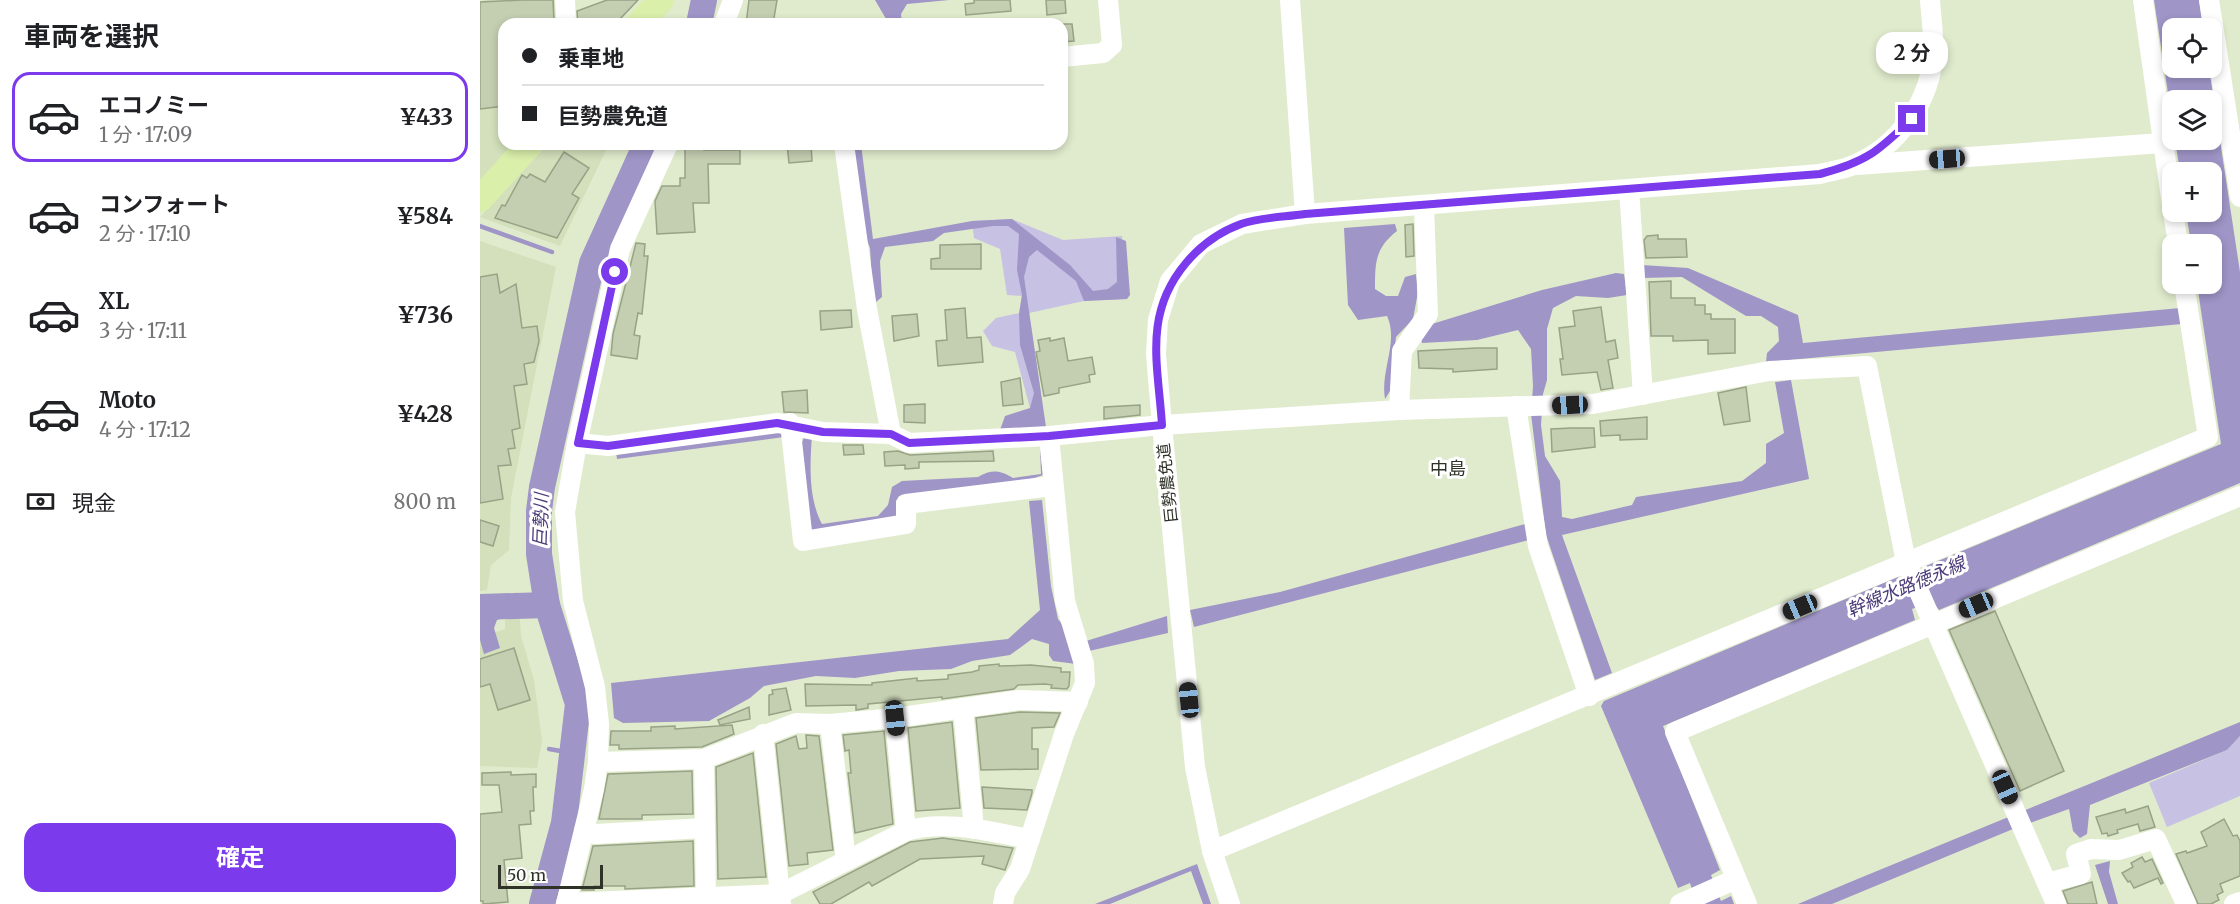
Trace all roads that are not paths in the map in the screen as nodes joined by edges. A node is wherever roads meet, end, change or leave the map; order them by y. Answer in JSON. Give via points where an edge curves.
{"nodes":[{"id":1,"x":565,"y":0,"type":"edge"},
{"id":2,"x":661,"y":0,"type":"edge"},
{"id":3,"x":733,"y":0,"type":"edge"},
{"id":4,"x":1108,"y":0,"type":"edge"},
{"id":5,"x":1290,"y":0,"type":"edge"},
{"id":6,"x":1930,"y":0,"type":"edge"},
{"id":7,"x":2143,"y":0,"type":"edge"},
{"id":8,"x":2209,"y":0,"type":"edge"},
{"id":9,"x":566,"y":18,"type":"edge"},
{"id":10,"x":644,"y":18,"type":"edge"},
{"id":11,"x":726,"y":18,"type":"edge"},
{"id":12,"x":1068,"y":56,"type":"edge"},
{"id":13,"x":2162,"y":143,"type":"joint"},
{"id":14,"x":525,"y":150,"type":"edge"},
{"id":15,"x":665,"y":150,"type":"edge"},
{"id":16,"x":845,"y":150,"type":"edge"},
{"id":17,"x":1851,"y":166,"type":"junction"},
{"id":18,"x":1629,"y":189,"type":"junction"},
{"id":19,"x":2240,"y":197,"type":"edge"},
{"id":20,"x":480,"y":199,"type":"edge"},
{"id":21,"x":1424,"y":206,"type":"junction"},
{"id":22,"x":1305,"y":214,"type":"junction"},
{"id":23,"x":2186,"y":294,"type":"edge"},
{"id":24,"x":1642,"y":395,"type":"junction"},
{"id":25,"x":1521,"y":405,"type":"junction"},
{"id":26,"x":1398,"y":410,"type":"junction"},
{"id":27,"x":790,"y":423,"type":"junction"},
{"id":28,"x":1162,"y":425,"type":"junction"},
{"id":29,"x":891,"y":434,"type":"junction"},
{"id":30,"x":1049,"y":436,"type":"junction"},
{"id":31,"x":578,"y":443,"type":"junction"},
{"id":32,"x":1052,"y":486,"type":"junction"},
{"id":33,"x":2240,"y":496,"type":"edge"},
{"id":34,"x":1908,"y":567,"type":"junction"},
{"id":35,"x":1929,"y":617,"type":"junction"},
{"id":36,"x":1589,"y":696,"type":"junction"},
{"id":37,"x":1078,"y":702,"type":"junction"},
{"id":38,"x":963,"y":708,"type":"junction"},
{"id":39,"x":895,"y":718,"type":"junction"},
{"id":40,"x":830,"y":724,"type":"junction"},
{"id":41,"x":763,"y":734,"type":"junction"},
{"id":42,"x":704,"y":759,"type":"junction"},
{"id":43,"x":598,"y":762,"type":"junction"},
{"id":44,"x":705,"y":828,"type":"junction"},
{"id":45,"x":975,"y":829,"type":"junction"},
{"id":46,"x":584,"y":831,"type":"junction"},
{"id":47,"x":906,"y":831,"type":"junction"},
{"id":48,"x":1030,"y":839,"type":"junction"},
{"id":49,"x":1212,"y":850,"type":"junction"},
{"id":50,"x":846,"y":861,"type":"junction"},
{"id":51,"x":1736,"y":879,"type":"junction"},
{"id":52,"x":2047,"y":883,"type":"junction"},
{"id":53,"x":781,"y":899,"type":"edge"},
{"id":54,"x":706,"y":901,"type":"edge"},
{"id":55,"x":2240,"y":902,"type":"edge"},
{"id":56,"x":628,"y":903,"type":"edge"},
{"id":57,"x":566,"y":904,"type":"edge"},
{"id":58,"x":1004,"y":904,"type":"edge"},
{"id":59,"x":1230,"y":904,"type":"edge"},
{"id":60,"x":1680,"y":904,"type":"edge"},
{"id":61,"x":1747,"y":904,"type":"edge"},
{"id":62,"x":2056,"y":904,"type":"edge"},
{"id":63,"x":2186,"y":904,"type":"edge"},
{"id":64,"x":2234,"y":904,"type":"edge"}],
"edges":[{"from":1,"to":9,"type":"street"},
{"from":2,"to":10,"type":"main road"},
{"from":3,"to":11,"type":"street"},
{"from":4,"to":12,"type":"street","via":[[1112,45],[1103,52]]},
{"from":5,"to":22,"type":"street"},
{"from":6,"to":17,"type":"street","name":"巨勢農免道","via":[[1933,52],[1928,86],[1912,119],[1879,150]]},
{"from":7,"to":13,"type":"street"},
{"from":8,"to":19,"type":"street"},
{"from":13,"to":17,"type":"street"},
{"from":14,"to":20,"type":"main road"},
{"from":15,"to":31,"type":"street","via":[[620,249]]},
{"from":16,"to":29,"type":"street","via":[[867,309]]},
{"from":17,"to":18,"type":"street","name":"巨勢農免道","via":[[1820,174]]},
{"from":18,"to":21,"type":"street","name":"巨勢農免道"},
{"from":18,"to":24,"type":"street"},
{"from":21,"to":22,"type":"street","name":"巨勢農免道"},
{"from":21,"to":26,"type":"street","via":[[1428,314],[1402,351]]},
{"from":22,"to":28,"type":"street","name":"巨勢農免道","via":[[1242,224],[1201,244],[1170,281],[1158,320],[1156,354]]},
{"from":23,"to":34,"type":"street","via":[[2208,438]]},
{"from":24,"to":25,"type":"street","via":[[1593,404]]},
{"from":24,"to":34,"type":"street","via":[[1769,371],[1867,366]]},
{"from":25,"to":26,"type":"street"},
{"from":25,"to":36,"type":"street","via":[[1538,546]]},
{"from":26,"to":28,"type":"street"},
{"from":27,"to":29,"type":"street","via":[[823,432]]},
{"from":27,"to":31,"type":"street","via":[[608,446]]},
{"from":27,"to":32,"type":"street","via":[[802,541],[906,524],[906,504]]},
{"from":28,"to":30,"type":"street"},
{"from":28,"to":49,"type":"street","name":"巨勢農免道","via":[[1196,767]]},
{"from":29,"to":30,"type":"street","via":[[909,443]]},
{"from":30,"to":32,"type":"street"},
{"from":31,"to":43,"type":"street","via":[[565,512],[573,601],[595,687]]},
{"from":32,"to":37,"type":"street","via":[[1065,601],[1084,664],[1085,683]]},
{"from":33,"to":35,"type":"street"},
{"from":34,"to":35,"type":"street"},
{"from":34,"to":36,"type":"street"},
{"from":35,"to":51,"type":"street","via":[[1675,732]]},
{"from":35,"to":52,"type":"street"},
{"from":36,"to":49,"type":"street"},
{"from":37,"to":38,"type":"street","via":[[1019,700]]},
{"from":37,"to":48,"type":"street"},
{"from":38,"to":39,"type":"street"},
{"from":38,"to":45,"type":"street"},
{"from":39,"to":40,"type":"street"},
{"from":39,"to":47,"type":"street"},
{"from":40,"to":41,"type":"street","via":[[796,723]]},
{"from":40,"to":50,"type":"street"},
{"from":41,"to":42,"type":"street"},
{"from":41,"to":53,"type":"street"},
{"from":42,"to":43,"type":"street"},
{"from":42,"to":44,"type":"street"},
{"from":43,"to":46,"type":"street"},
{"from":44,"to":46,"type":"street","via":[[595,834]]},
{"from":44,"to":54,"type":"street"},
{"from":45,"to":47,"type":"street","via":[[920,827]]},
{"from":45,"to":48,"type":"street"},
{"from":46,"to":57,"type":"street"},
{"from":47,"to":50,"type":"street"},
{"from":48,"to":58,"type":"street","via":[[1020,869],[1005,893]]},
{"from":49,"to":59,"type":"street","name":"巨勢農免道"},
{"from":50,"to":53,"type":"street"},
{"from":51,"to":60,"type":"street"},
{"from":51,"to":61,"type":"street"},
{"from":52,"to":62,"type":"street"},
{"from":52,"to":63,"type":"street","via":[[2081,874],[2076,854],[2091,849],[2119,850],[2156,839]]},
{"from":53,"to":54,"type":"street"},
{"from":54,"to":56,"type":"street"},
{"from":55,"to":64,"type":"street"},
{"from":56,"to":57,"type":"street"}]}
